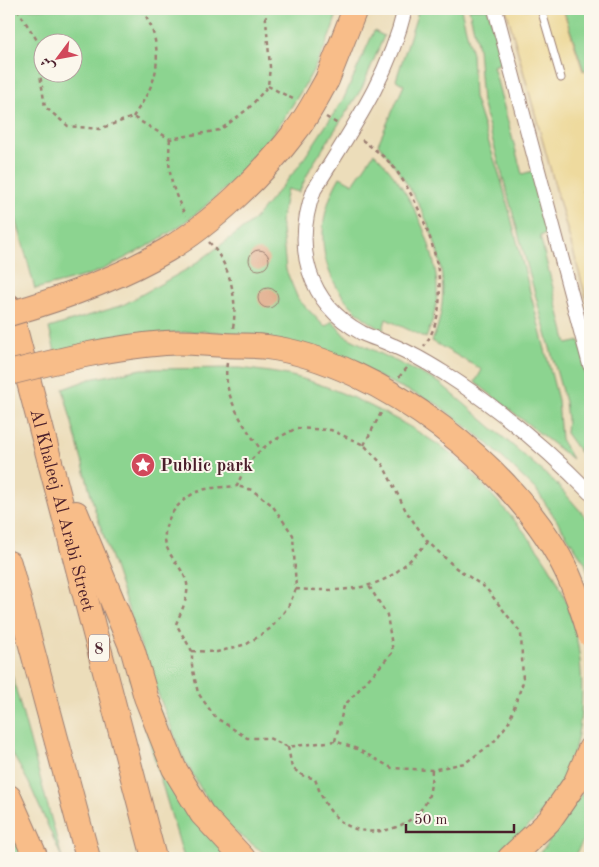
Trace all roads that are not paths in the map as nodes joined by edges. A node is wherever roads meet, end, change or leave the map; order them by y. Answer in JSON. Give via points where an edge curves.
{"nodes":[{"id":1,"x":355,"y":9,"type":"edge"},
{"id":2,"x":405,"y":9,"type":"edge"},
{"id":3,"x":495,"y":9,"type":"edge"},
{"id":4,"x":541,"y":9,"type":"edge"},
{"id":5,"x":561,"y":78,"type":"dead end"},
{"id":6,"x":9,"y":306,"type":"edge"},
{"id":7,"x":9,"y":314,"type":"edge"},
{"id":8,"x":590,"y":365,"type":"edge"},
{"id":9,"x":9,"y":373,"type":"edge"},
{"id":10,"x":45,"y":438,"type":"junction"},
{"id":11,"x":590,"y":493,"type":"edge"},
{"id":12,"x":9,"y":563,"type":"edge"},
{"id":13,"x":590,"y":634,"type":"edge"},
{"id":14,"x":590,"y":749,"type":"edge"},
{"id":15,"x":9,"y":797,"type":"edge"},
{"id":16,"x":36,"y":858,"type":"edge"},
{"id":17,"x":88,"y":858,"type":"edge"},
{"id":18,"x":154,"y":858,"type":"edge"},
{"id":19,"x":243,"y":858,"type":"edge"},
{"id":20,"x":510,"y":858,"type":"edge"}],
"edges":[{"from":1,"to":7,"type":"highway","bridge":true,"via":[[327,80],[296,131],[227,205],[175,244],[99,285]]},
{"from":2,"to":11,"type":"street","via":[[391,56],[370,100],[314,190],[303,231],[309,272],[330,309],[346,323],[425,362],[499,413],[552,455]]},
{"from":3,"to":8,"type":"street"},
{"from":4,"to":5,"type":"lane"},
{"from":6,"to":10,"type":"highway","name":"Al Khaleej Al Arabi Street","number":"8"},
{"from":9,"to":13,"type":"highway","bridge":true,"via":[[74,356],[166,343],[267,347],[325,362],[378,386],[452,435],[479,458],[539,527],[568,573]]},
{"from":10,"to":18,"type":"highway","name":"Al Khaleej Al Arabi Street","number":"8"},
{"from":10,"to":19,"type":"highway","via":[[133,651],[146,697],[174,768],[202,814]]},
{"from":12,"to":17,"type":"highway"},
{"from":14,"to":20,"type":"highway","via":[[576,782],[550,821]]},
{"from":15,"to":16,"type":"highway"}]}
